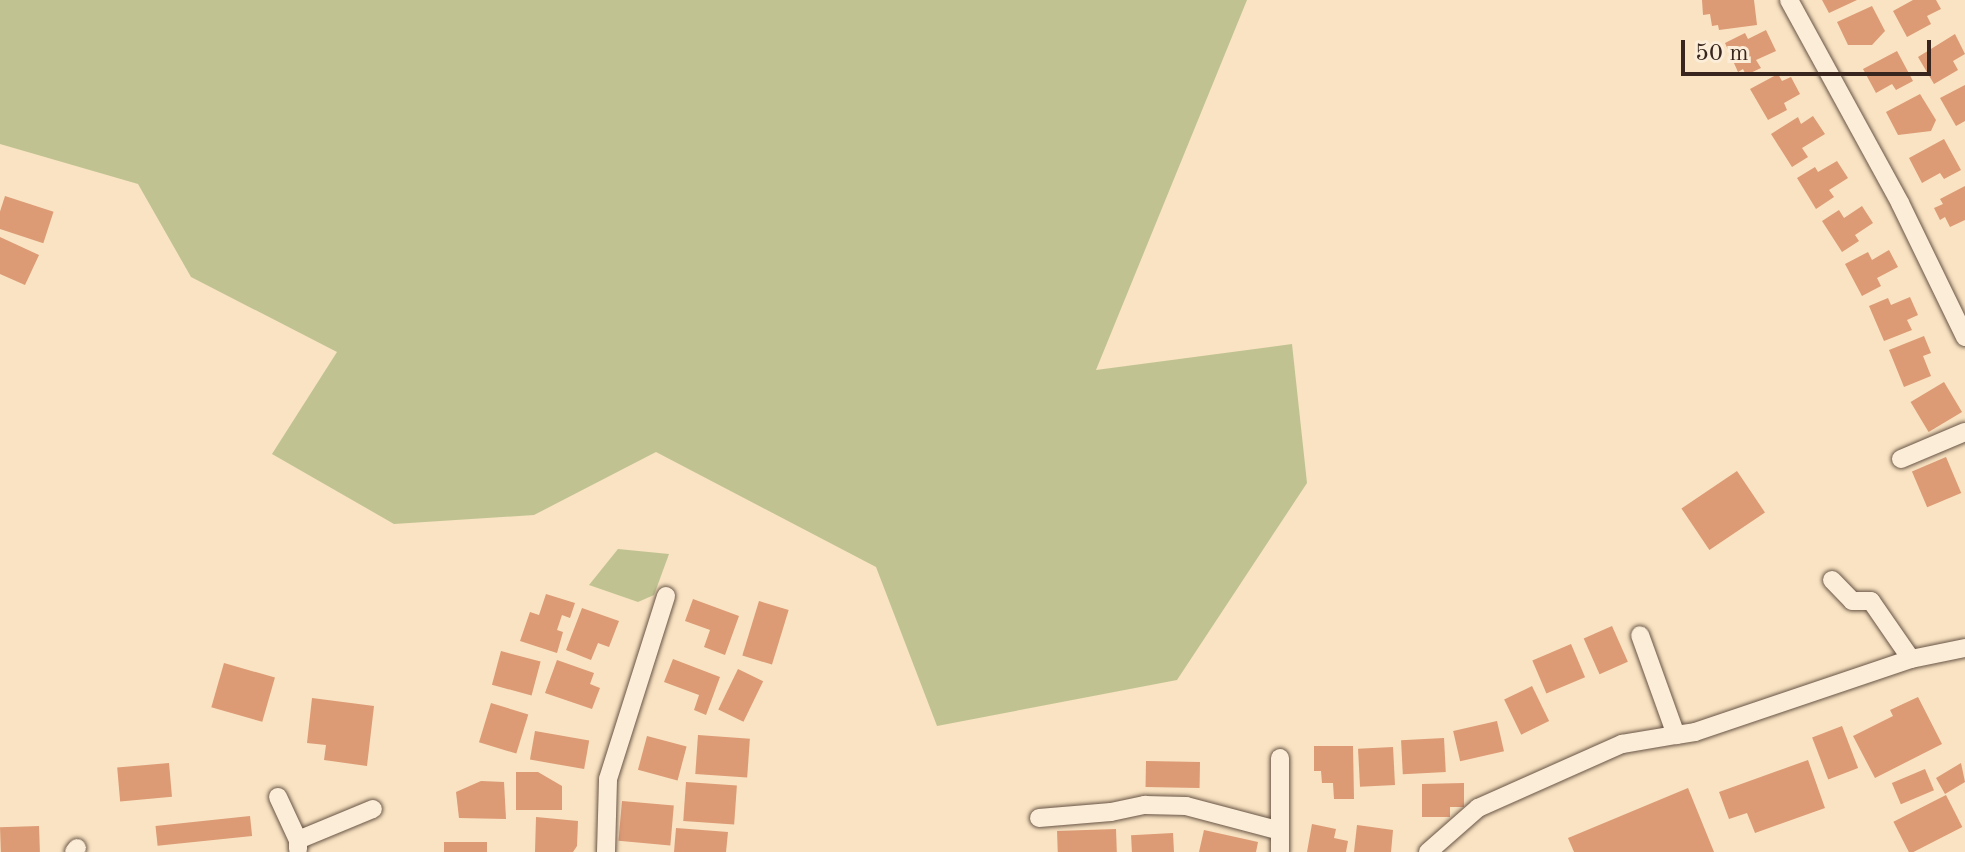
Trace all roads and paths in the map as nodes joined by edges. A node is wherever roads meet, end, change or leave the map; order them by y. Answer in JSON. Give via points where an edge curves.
{"nodes":[{"id":1,"x":1789,"y":0,"type":"edge"},
{"id":2,"x":1965,"y":337,"type":"edge"},
{"id":3,"x":1965,"y":432,"type":"edge"},
{"id":4,"x":1901,"y":459,"type":"dead end"},
{"id":5,"x":1832,"y":580,"type":"dead end"},
{"id":6,"x":666,"y":596,"type":"dead end"},
{"id":7,"x":1640,"y":635,"type":"dead end"},
{"id":8,"x":1965,"y":648,"type":"edge"},
{"id":9,"x":1911,"y":659,"type":"junction"},
{"id":10,"x":1676,"y":735,"type":"junction"},
{"id":11,"x":1280,"y":758,"type":"dead end"},
{"id":12,"x":278,"y":797,"type":"dead end"},
{"id":13,"x":373,"y":809,"type":"dead end"},
{"id":14,"x":1039,"y":818,"type":"dead end"},
{"id":15,"x":1277,"y":830,"type":"junction"},
{"id":16,"x":298,"y":846,"type":"edge"},
{"id":17,"x":606,"y":852,"type":"edge"},
{"id":18,"x":1280,"y":852,"type":"edge"},
{"id":19,"x":1428,"y":852,"type":"edge"}],
"edges":[{"from":1,"to":2,"type":"lane","via":[[1900,203]]},
{"from":3,"to":4,"type":"lane"},
{"from":5,"to":9,"type":"lane","via":[[1852,601],[1871,601]]},
{"from":6,"to":17,"type":"lane","via":[[608,779]]},
{"from":7,"to":10,"type":"lane"},
{"from":8,"to":9,"type":"lane"},
{"from":9,"to":10,"type":"lane"},
{"from":10,"to":19,"type":"lane","via":[[1622,744],[1478,808]]},
{"from":11,"to":15,"type":"lane"},
{"from":12,"to":16,"type":"lane"},
{"from":13,"to":16,"type":"lane"},
{"from":14,"to":15,"type":"lane","via":[[1145,805],[1186,806]]},
{"from":15,"to":18,"type":"lane"}]}
